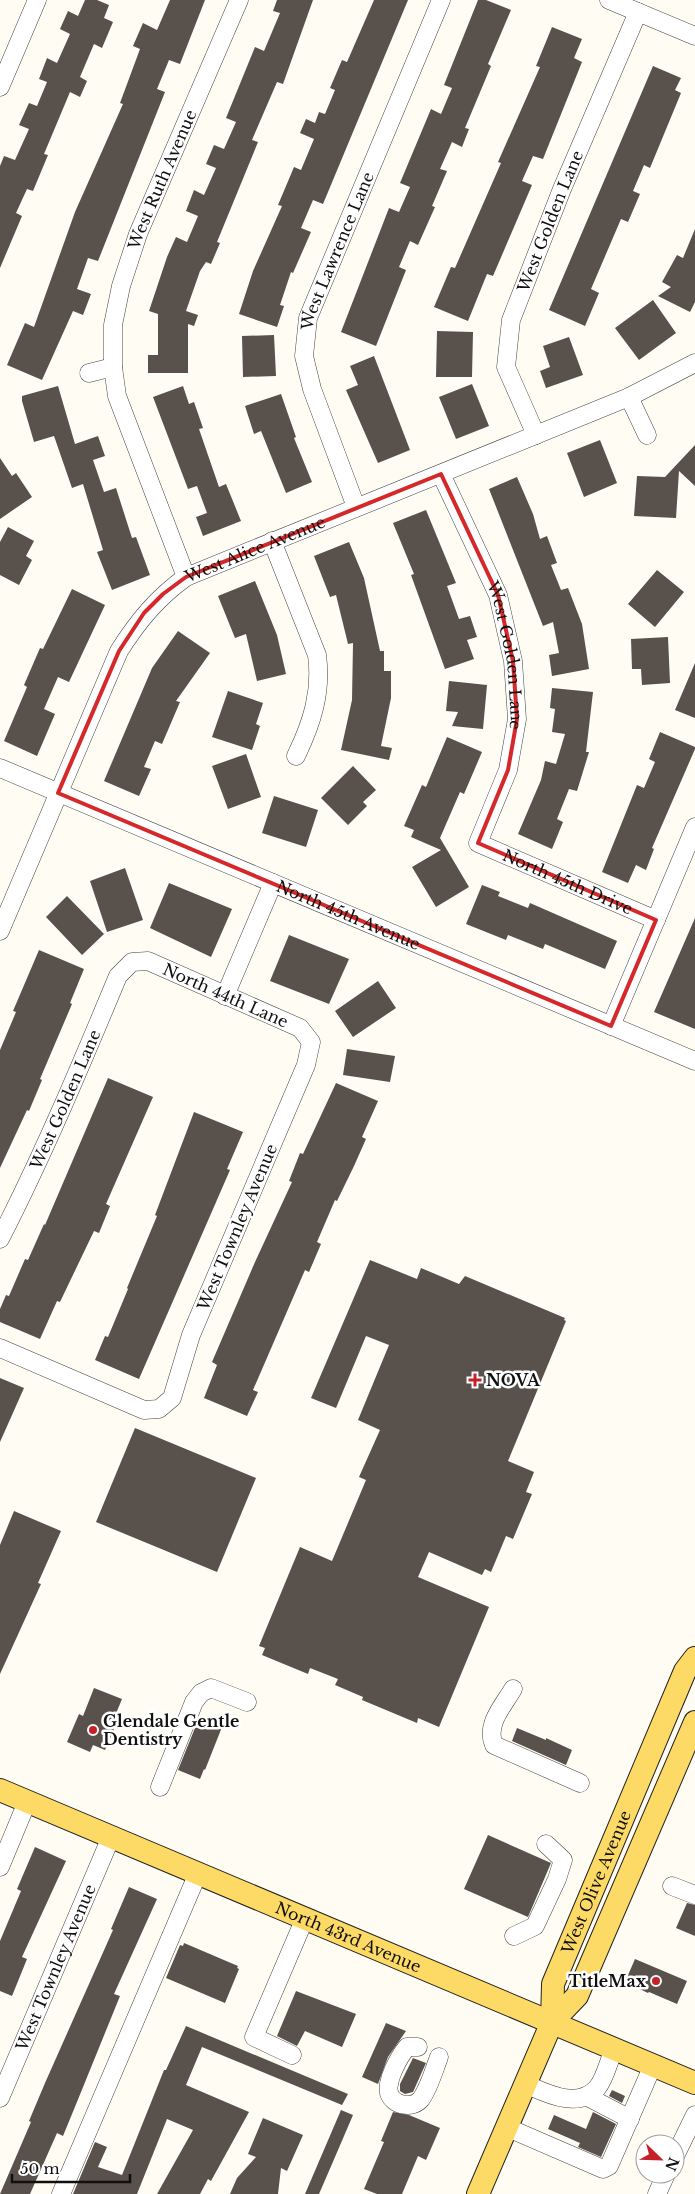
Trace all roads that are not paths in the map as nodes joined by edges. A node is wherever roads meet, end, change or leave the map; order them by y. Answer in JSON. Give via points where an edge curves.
{"nodes":[{"id":1,"x":37,"y":0,"type":"edge"},
{"id":2,"x":239,"y":0,"type":"edge"},
{"id":3,"x":441,"y":0,"type":"edge"},
{"id":4,"x":609,"y":0,"type":"edge"},
{"id":5,"x":638,"y":12,"type":"junction"},
{"id":6,"x":695,"y":36,"type":"edge"},
{"id":7,"x":0,"y":87,"type":"edge"},
{"id":8,"x":695,"y":363,"type":"edge"},
{"id":9,"x":113,"y":367,"type":"junction"},
{"id":10,"x":89,"y":373,"type":"dead end"},
{"id":11,"x":629,"y":397,"type":"junction"},
{"id":12,"x":536,"y":435,"type":"junction"},
{"id":13,"x":648,"y":435,"type":"dead end"},
{"id":14,"x":441,"y":474,"type":"junction"},
{"id":15,"x":356,"y":507,"type":"junction"},
{"id":16,"x":272,"y":541,"type":"junction"},
{"id":17,"x":186,"y":577,"type":"junction"},
{"id":18,"x":296,"y":756,"type":"dead end"},
{"id":19,"x":0,"y":768,"type":"edge"},
{"id":20,"x":58,"y":792,"type":"junction"},
{"id":21,"x":695,"y":827,"type":"edge"},
{"id":22,"x":478,"y":843,"type":"joint"},
{"id":23,"x":273,"y":883,"type":"junction"},
{"id":24,"x":656,"y":920,"type":"junction"},
{"id":25,"x":0,"y":931,"type":"edge"},
{"id":26,"x":132,"y":962,"type":"joint"},
{"id":27,"x":225,"y":996,"type":"junction"},
{"id":28,"x":611,"y":1026,"type":"junction"},
{"id":29,"x":311,"y":1042,"type":"joint"},
{"id":30,"x":695,"y":1061,"type":"edge"},
{"id":31,"x":0,"y":1239,"type":"edge"},
{"id":32,"x":0,"y":1348,"type":"edge"},
{"id":33,"x":695,"y":1658,"type":"edge"},
{"id":34,"x":514,"y":1689,"type":"dead end"},
{"id":35,"x":247,"y":1702,"type":"dead end"},
{"id":36,"x":695,"y":1722,"type":"edge"},
{"id":37,"x":580,"y":1783,"type":"dead end"},
{"id":38,"x":160,"y":1786,"type":"dead end"},
{"id":39,"x":0,"y":1790,"type":"edge"},
{"id":40,"x":27,"y":1802,"type":"junction"},
{"id":41,"x":111,"y":1837,"type":"junction"},
{"id":42,"x":546,"y":1844,"type":"dead end"},
{"id":43,"x":0,"y":1867,"type":"edge"},
{"id":44,"x":198,"y":1873,"type":"junction"},
{"id":45,"x":672,"y":1886,"type":"dead end"},
{"id":46,"x":695,"y":1895,"type":"edge"},
{"id":47,"x":305,"y":1918,"type":"junction"},
{"id":48,"x":514,"y":1936,"type":"dead end"},
{"id":49,"x":552,"y":2022,"type":"junction"},
{"id":50,"x":418,"y":2047,"type":"dead end"},
{"id":51,"x":614,"y":2049,"type":"junction"},
{"id":52,"x":292,"y":2054,"type":"dead end"},
{"id":53,"x":439,"y":2057,"type":"dead end"},
{"id":54,"x":653,"y":2065,"type":"junction"},
{"id":55,"x":695,"y":2083,"type":"edge"},
{"id":56,"x":525,"y":2084,"type":"junction"},
{"id":57,"x":586,"y":2096,"type":"junction"},
{"id":58,"x":0,"y":2098,"type":"edge"},
{"id":59,"x":695,"y":2115,"type":"edge"},
{"id":60,"x":630,"y":2118,"type":"junction"},
{"id":61,"x":506,"y":2128,"type":"junction"},
{"id":62,"x":685,"y":2136,"type":"edge"},
{"id":63,"x":61,"y":2194,"type":"edge"},
{"id":64,"x":478,"y":2194,"type":"edge"}],
"edges":[{"from":1,"to":7,"type":"street"},
{"from":2,"to":9,"type":"street","name":"West Ruth Avenue","via":[[138,234],[113,325]]},
{"from":3,"to":15,"type":"street","name":"West Lawrence Lane","via":[[308,318],[304,356],[312,389]]},
{"from":4,"to":5,"type":"street"},
{"from":5,"to":6,"type":"street"},
{"from":5,"to":12,"type":"street","name":"West Golden Lane","via":[[562,189],[511,320],[506,367]]},
{"from":8,"to":11,"type":"street","name":"West Alice Avenue"},
{"from":9,"to":10,"type":"street"},
{"from":9,"to":17,"type":"street","name":"West Ruth Avenue","via":[[125,422]]},
{"from":11,"to":12,"type":"street","name":"West Alice Avenue"},
{"from":11,"to":13,"type":"street"},
{"from":12,"to":14,"type":"street","name":"West Alice Avenue"},
{"from":14,"to":15,"type":"street","name":"West Alice Avenue"},
{"from":14,"to":22,"type":"street","name":"West Golden Lane","via":[[498,595],[513,661],[517,719],[508,770]]},
{"from":15,"to":16,"type":"street","name":"West Alice Avenue"},
{"from":16,"to":17,"type":"street","name":"West Alice Avenue"},
{"from":16,"to":18,"type":"street","via":[[317,655],[320,675],[309,730]]},
{"from":17,"to":20,"type":"street","name":"West Alice Avenue","via":[[144,613],[119,651]]},
{"from":19,"to":20,"type":"street","name":"North 45th Avenue"},
{"from":20,"to":23,"type":"street","name":"North 45th Avenue"},
{"from":20,"to":25,"type":"street","name":"West Alice Avenue"},
{"from":21,"to":24,"type":"street"},
{"from":22,"to":24,"type":"street","name":"North 45th Drive"},
{"from":23,"to":27,"type":"street"},
{"from":23,"to":28,"type":"street","name":"North 45th Avenue"},
{"from":24,"to":28,"type":"street"},
{"from":26,"to":27,"type":"street","name":"North 44th Lane","via":[[148,961]]},
{"from":26,"to":31,"type":"street","name":"West Golden Lane","via":[[118,976],[67,1098]]},
{"from":27,"to":29,"type":"street","name":"North 44th Lane","via":[[300,1028]]},
{"from":28,"to":30,"type":"street","name":"North 45th Avenue"},
{"from":29,"to":32,"type":"street","name":"West Townley Avenue","via":[[306,1065],[191,1335],[172,1398],[159,1409],[144,1410]]},
{"from":33,"to":49,"type":"main road","name":"West Olive Avenue","via":[[685,1671],[553,1984]]},
{"from":34,"to":37,"type":"street","via":[[490,1731],[494,1745]]},
{"from":35,"to":38,"type":"street","via":[[210,1688],[201,1693],[194,1702]]},
{"from":36,"to":49,"type":"main road","name":"West Olive Avenue","via":[[577,1996]]},
{"from":39,"to":40,"type":"main road","name":"North 43rd Avenue"},
{"from":40,"to":41,"type":"main road","name":"North 43rd Avenue"},
{"from":40,"to":43,"type":"street"},
{"from":41,"to":44,"type":"main road","name":"North 43rd Avenue"},
{"from":41,"to":58,"type":"street","name":"West Townley Avenue"},
{"from":42,"to":48,"type":"street","via":[[563,1860],[557,1879],[534,1926]]},
{"from":44,"to":47,"type":"main road","name":"North 43rd Avenue"},
{"from":44,"to":63,"type":"street"},
{"from":45,"to":46,"type":"street"},
{"from":47,"to":49,"type":"main road","name":"North 43rd Avenue"},
{"from":47,"to":52,"type":"street","via":[[254,2037]]},
{"from":49,"to":51,"type":"main road","name":"North 43rd Avenue"},
{"from":49,"to":56,"type":"main road"},
{"from":50,"to":53,"type":"street","via":[[407,2047],[400,2055],[390,2081],[389,2092],[399,2104],[416,2104],[422,2098]]},
{"from":51,"to":54,"type":"main road","name":"North 43rd Avenue"},
{"from":51,"to":57,"type":"street","via":[[598,2088]]},
{"from":54,"to":55,"type":"main road","name":"North 43rd Avenue"},
{"from":54,"to":60,"type":"street"},
{"from":56,"to":57,"type":"street","via":[[557,2098]]},
{"from":56,"to":61,"type":"main road"},
{"from":57,"to":60,"type":"street"},
{"from":59,"to":62,"type":"street"},
{"from":60,"to":61,"type":"street","via":[[609,2166],[603,2169]]},
{"from":61,"to":64,"type":"main road"}]}
